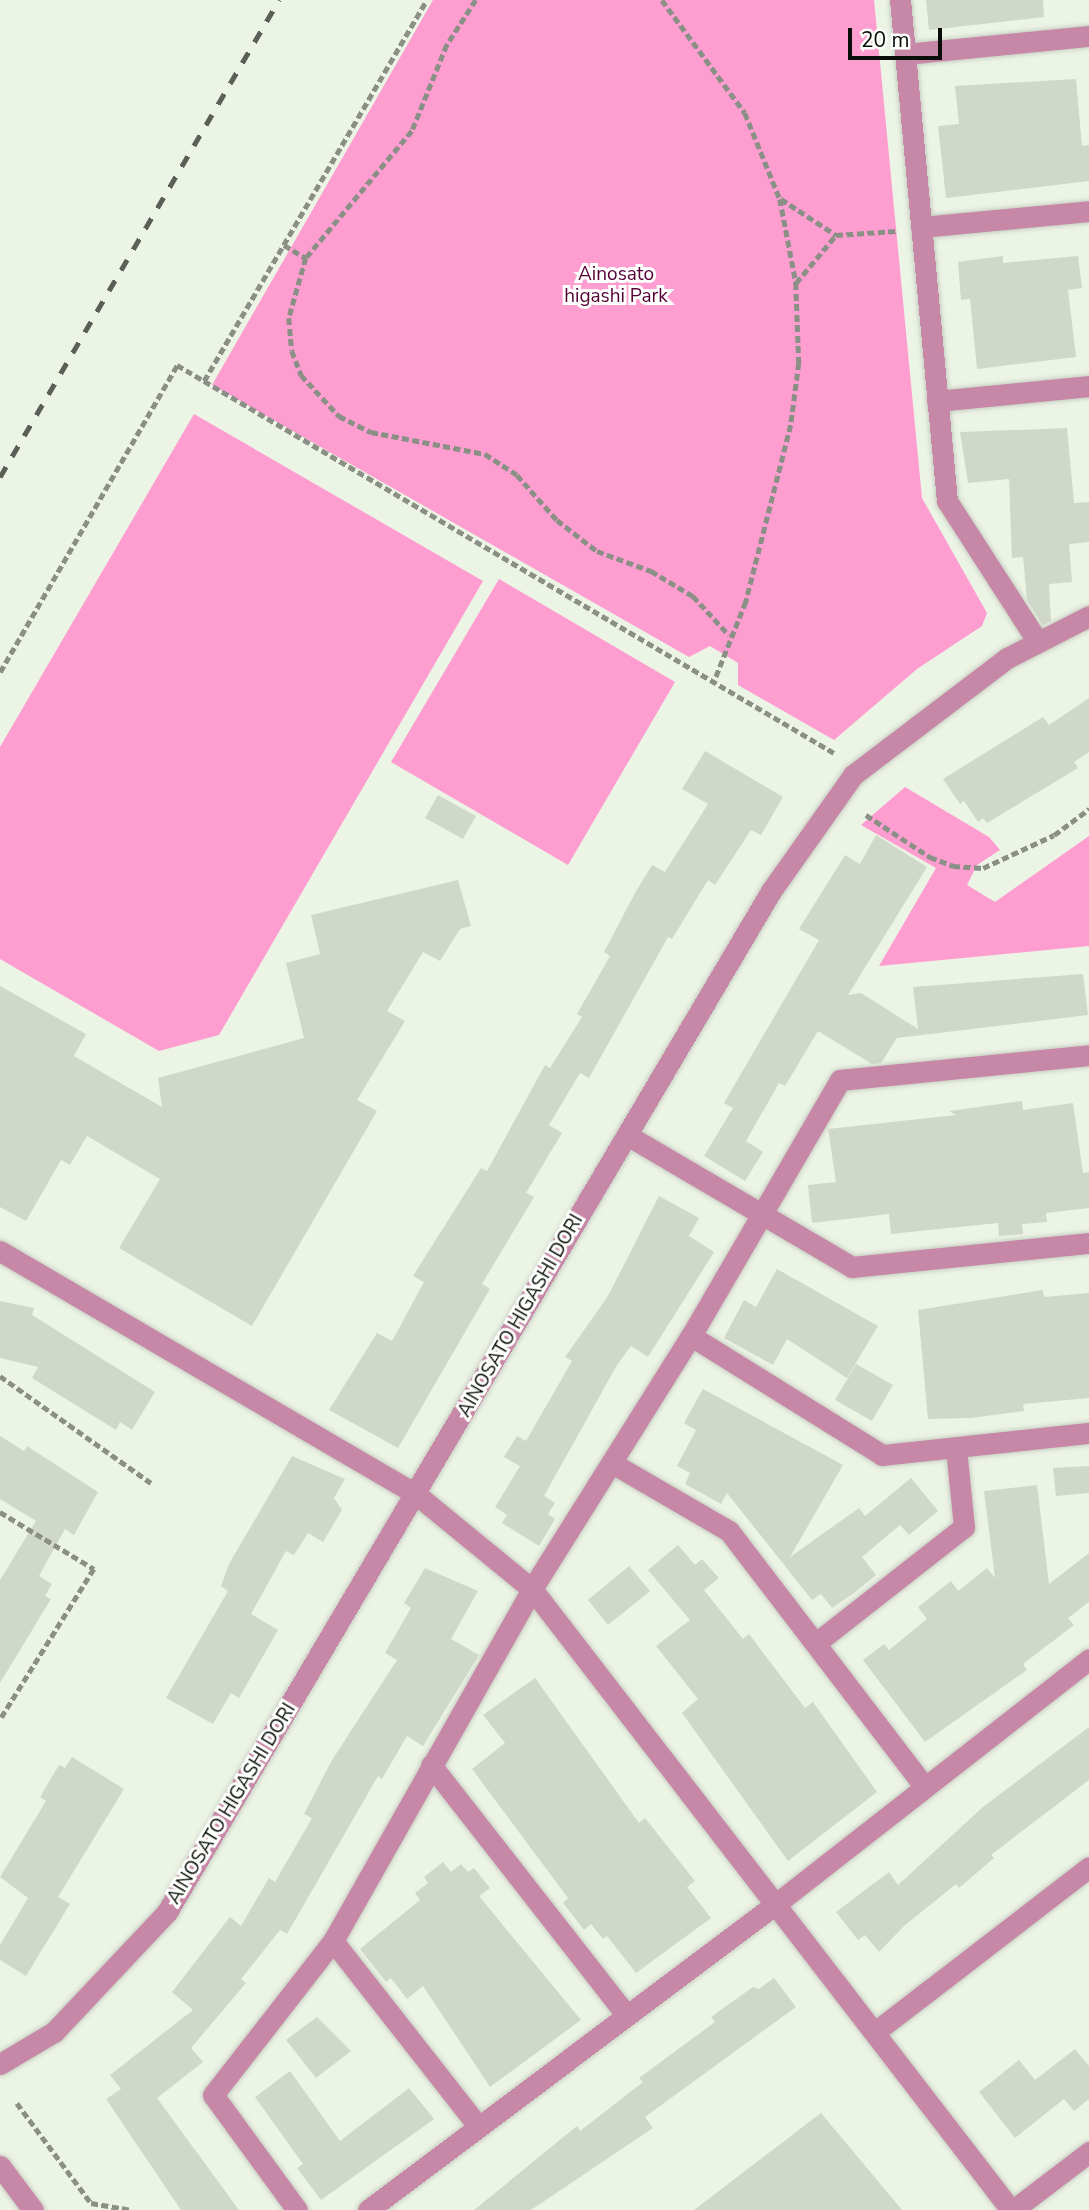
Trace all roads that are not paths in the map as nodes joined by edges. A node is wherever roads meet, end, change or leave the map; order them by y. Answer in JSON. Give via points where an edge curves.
{"nodes":[{"id":1,"x":900,"y":0,"type":"edge"},
{"id":2,"x":1089,"y":36,"type":"edge"},
{"id":3,"x":905,"y":54,"type":"junction"},
{"id":4,"x":1089,"y":211,"type":"edge"},
{"id":5,"x":921,"y":227,"type":"junction"},
{"id":6,"x":1089,"y":386,"type":"edge"},
{"id":7,"x":937,"y":401,"type":"junction"},
{"id":8,"x":1089,"y":616,"type":"edge"},
{"id":9,"x":1038,"y":642,"type":"junction"},
{"id":10,"x":1089,"y":1055,"type":"edge"},
{"id":11,"x":627,"y":1135,"type":"junction"},
{"id":12,"x":761,"y":1210,"type":"junction"},
{"id":13,"x":1089,"y":1243,"type":"edge"},
{"id":14,"x":0,"y":1251,"type":"edge"},
{"id":15,"x":691,"y":1336,"type":"junction"},
{"id":16,"x":1089,"y":1433,"type":"edge"},
{"id":17,"x":956,"y":1448,"type":"junction"},
{"id":18,"x":612,"y":1463,"type":"junction"},
{"id":19,"x":416,"y":1495,"type":"junction"},
{"id":20,"x":532,"y":1589,"type":"junction"},
{"id":21,"x":816,"y":1643,"type":"junction"},
{"id":22,"x":1089,"y":1659,"type":"edge"},
{"id":23,"x":431,"y":1765,"type":"junction"},
{"id":24,"x":923,"y":1784,"type":"junction"},
{"id":25,"x":1089,"y":1867,"type":"edge"},
{"id":26,"x":777,"y":1903,"type":"junction"},
{"id":27,"x":333,"y":1941,"type":"junction"},
{"id":28,"x":626,"y":2016,"type":"junction"},
{"id":29,"x":875,"y":2032,"type":"junction"},
{"id":30,"x":0,"y":2064,"type":"edge"},
{"id":31,"x":479,"y":2127,"type":"junction"},
{"id":32,"x":1089,"y":2152,"type":"edge"},
{"id":33,"x":0,"y":2166,"type":"edge"},
{"id":34,"x":33,"y":2210,"type":"edge"},
{"id":35,"x":298,"y":2210,"type":"edge"},
{"id":36,"x":369,"y":2210,"type":"edge"},
{"id":37,"x":1012,"y":2210,"type":"edge"}],
"edges":[{"from":1,"to":3,"type":"street"},
{"from":2,"to":3,"type":"street"},
{"from":3,"to":5,"type":"street"},
{"from":4,"to":5,"type":"street"},
{"from":5,"to":7,"type":"street"},
{"from":6,"to":7,"type":"street"},
{"from":7,"to":9,"type":"street","via":[[947,501]]},
{"from":8,"to":9,"type":"street","name":"AINOSATO HIGASHI DORI"},
{"from":9,"to":11,"type":"street","name":"AINOSATO HIGASHI DORI","via":[[1007,658],[853,775],[771,891]]},
{"from":10,"to":12,"type":"street","via":[[839,1080]]},
{"from":11,"to":12,"type":"street"},
{"from":11,"to":19,"type":"street","name":"AINOSATO HIGASHI DORI"},
{"from":12,"to":13,"type":"street","via":[[852,1267]]},
{"from":12,"to":15,"type":"street"},
{"from":14,"to":19,"type":"street"},
{"from":15,"to":17,"type":"street","via":[[882,1455]]},
{"from":15,"to":18,"type":"street"},
{"from":16,"to":17,"type":"street"},
{"from":17,"to":21,"type":"street","via":[[964,1527]]},
{"from":18,"to":20,"type":"street"},
{"from":18,"to":21,"type":"street","via":[[729,1531]]},
{"from":19,"to":20,"type":"street"},
{"from":19,"to":30,"type":"street","name":"AINOSATO HIGASHI DORI","via":[[167,1912],[54,2032]]},
{"from":20,"to":23,"type":"street"},
{"from":20,"to":26,"type":"street"},
{"from":21,"to":24,"type":"street"},
{"from":22,"to":24,"type":"street"},
{"from":23,"to":27,"type":"street"},
{"from":23,"to":28,"type":"street"},
{"from":24,"to":26,"type":"street"},
{"from":25,"to":29,"type":"street"},
{"from":26,"to":28,"type":"street"},
{"from":26,"to":29,"type":"street"},
{"from":27,"to":31,"type":"street"},
{"from":27,"to":35,"type":"street","via":[[213,2095]]},
{"from":28,"to":31,"type":"street"},
{"from":29,"to":37,"type":"street"},
{"from":31,"to":36,"type":"street"},
{"from":32,"to":37,"type":"street"},
{"from":33,"to":34,"type":"street"}]}
